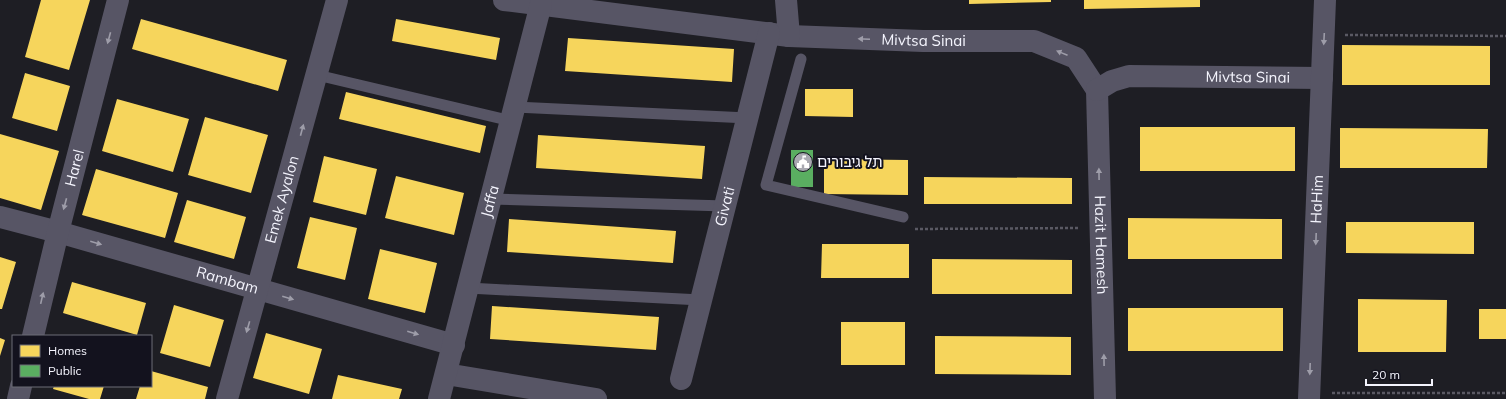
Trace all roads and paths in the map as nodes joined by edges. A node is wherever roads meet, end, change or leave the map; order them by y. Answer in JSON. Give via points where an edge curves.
{"nodes":[{"id":1,"x":118,"y":0,"type":"edge"},
{"id":2,"x":337,"y":0,"type":"edge"},
{"id":3,"x":504,"y":0,"type":"edge"},
{"id":4,"x":786,"y":0,"type":"edge"},
{"id":5,"x":1325,"y":0,"type":"edge"},
{"id":6,"x":541,"y":4,"type":"junction"},
{"id":7,"x":569,"y":4,"type":"edge"},
{"id":8,"x":779,"y":35,"type":"junction"},
{"id":9,"x":1325,"y":35,"type":"junction"},
{"id":10,"x":1506,"y":36,"type":"edge"},
{"id":11,"x":801,"y":59,"type":"dead end"},
{"id":12,"x":317,"y":75,"type":"junction"},
{"id":13,"x":1322,"y":78,"type":"junction"},
{"id":14,"x":1097,"y":90,"type":"junction"},
{"id":15,"x":513,"y":114,"type":"junction"},
{"id":16,"x":748,"y":118,"type":"junction"},
{"id":17,"x":491,"y":199,"type":"junction"},
{"id":18,"x":725,"y":206,"type":"junction"},
{"id":19,"x":0,"y":217,"type":"edge"},
{"id":20,"x":903,"y":218,"type":"joint"},
{"id":21,"x":1100,"y":228,"type":"junction"},
{"id":22,"x":58,"y":232,"type":"junction"},
{"id":23,"x":468,"y":288,"type":"junction"},
{"id":24,"x":259,"y":289,"type":"junction"},
{"id":25,"x":701,"y":300,"type":"junction"},
{"id":26,"x":33,"y":335,"type":"edge"},
{"id":27,"x":454,"y":345,"type":"junction"},
{"id":28,"x":446,"y":374,"type":"junction"},
{"id":29,"x":681,"y":379,"type":"dead end"},
{"id":30,"x":22,"y":387,"type":"edge"},
{"id":31,"x":1506,"y":393,"type":"edge"},
{"id":32,"x":1309,"y":396,"type":"edge"},
{"id":33,"x":18,"y":399,"type":"edge"},
{"id":34,"x":227,"y":399,"type":"edge"},
{"id":35,"x":439,"y":399,"type":"edge"},
{"id":36,"x":596,"y":399,"type":"edge"},
{"id":37,"x":1105,"y":399,"type":"edge"}],
"edges":[{"from":1,"to":22,"type":"street","name":"Harel","one_way":true},
{"from":2,"to":12,"type":"street","name":"Emek Ayalon"},
{"from":3,"to":6,"type":"street","name":"Mivtsa Sinai"},
{"from":4,"to":8,"type":"street","name":"Givati"},
{"from":5,"to":9,"type":"street","name":"HaHim"},
{"from":6,"to":7,"type":"street","name":"Mivtsa Sinai"},
{"from":6,"to":15,"type":"street","name":"Jaffa"},
{"from":7,"to":8,"type":"street","name":"Mivtsa Sinai"},
{"from":14,"to":8,"type":"street","name":"Mivtsa Sinai","one_way":true,"via":[[1076,58],[1034,41],[923,41]]},
{"from":8,"to":16,"type":"street","name":"Givati"},
{"from":9,"to":10,"type":"path"},
{"from":9,"to":13,"type":"street","name":"HaHim","one_way":true},
{"from":11,"to":20,"type":"lane","via":[[766,185]]},
{"from":12,"to":15,"type":"lane"},
{"from":24,"to":12,"type":"street","name":"Emek Ayalon","one_way":true},
{"from":13,"to":14,"type":"street","name":"Mivtsa Sinai","via":[[1129,76],[1112,81]]},
{"from":13,"to":32,"type":"street","name":"HaHim","one_way":true},
{"from":21,"to":14,"type":"street","name":"Hazit Hamesh","one_way":true},
{"from":15,"to":16,"type":"lane"},
{"from":15,"to":17,"type":"street","name":"Jaffa"},
{"from":16,"to":18,"type":"street","name":"Givati"},
{"from":17,"to":18,"type":"lane"},
{"from":17,"to":23,"type":"street","name":"Jaffa"},
{"from":18,"to":25,"type":"street","name":"Givati"},
{"from":19,"to":22,"type":"street","name":"Rambam"},
{"from":20,"to":21,"type":"path","via":[[902,229]]},
{"from":37,"to":21,"type":"street","name":"Hazit Hamesh","one_way":true},
{"from":22,"to":24,"type":"street","name":"Rambam","one_way":true},
{"from":26,"to":22,"type":"street","name":"Harel","one_way":true},
{"from":23,"to":25,"type":"lane"},
{"from":23,"to":27,"type":"street","name":"Jaffa"},
{"from":24,"to":27,"type":"street","name":"Rambam","one_way":true},
{"from":24,"to":34,"type":"street","name":"Emek Ayalon","one_way":true},
{"from":25,"to":29,"type":"street","name":"Givati"},
{"from":27,"to":28,"type":"street","name":"Jaffa"},
{"from":28,"to":35,"type":"street","name":"Jaffa"},
{"from":28,"to":36,"type":"street"},
{"from":30,"to":33,"type":"street"},
{"from":31,"to":32,"type":"path"}]}
